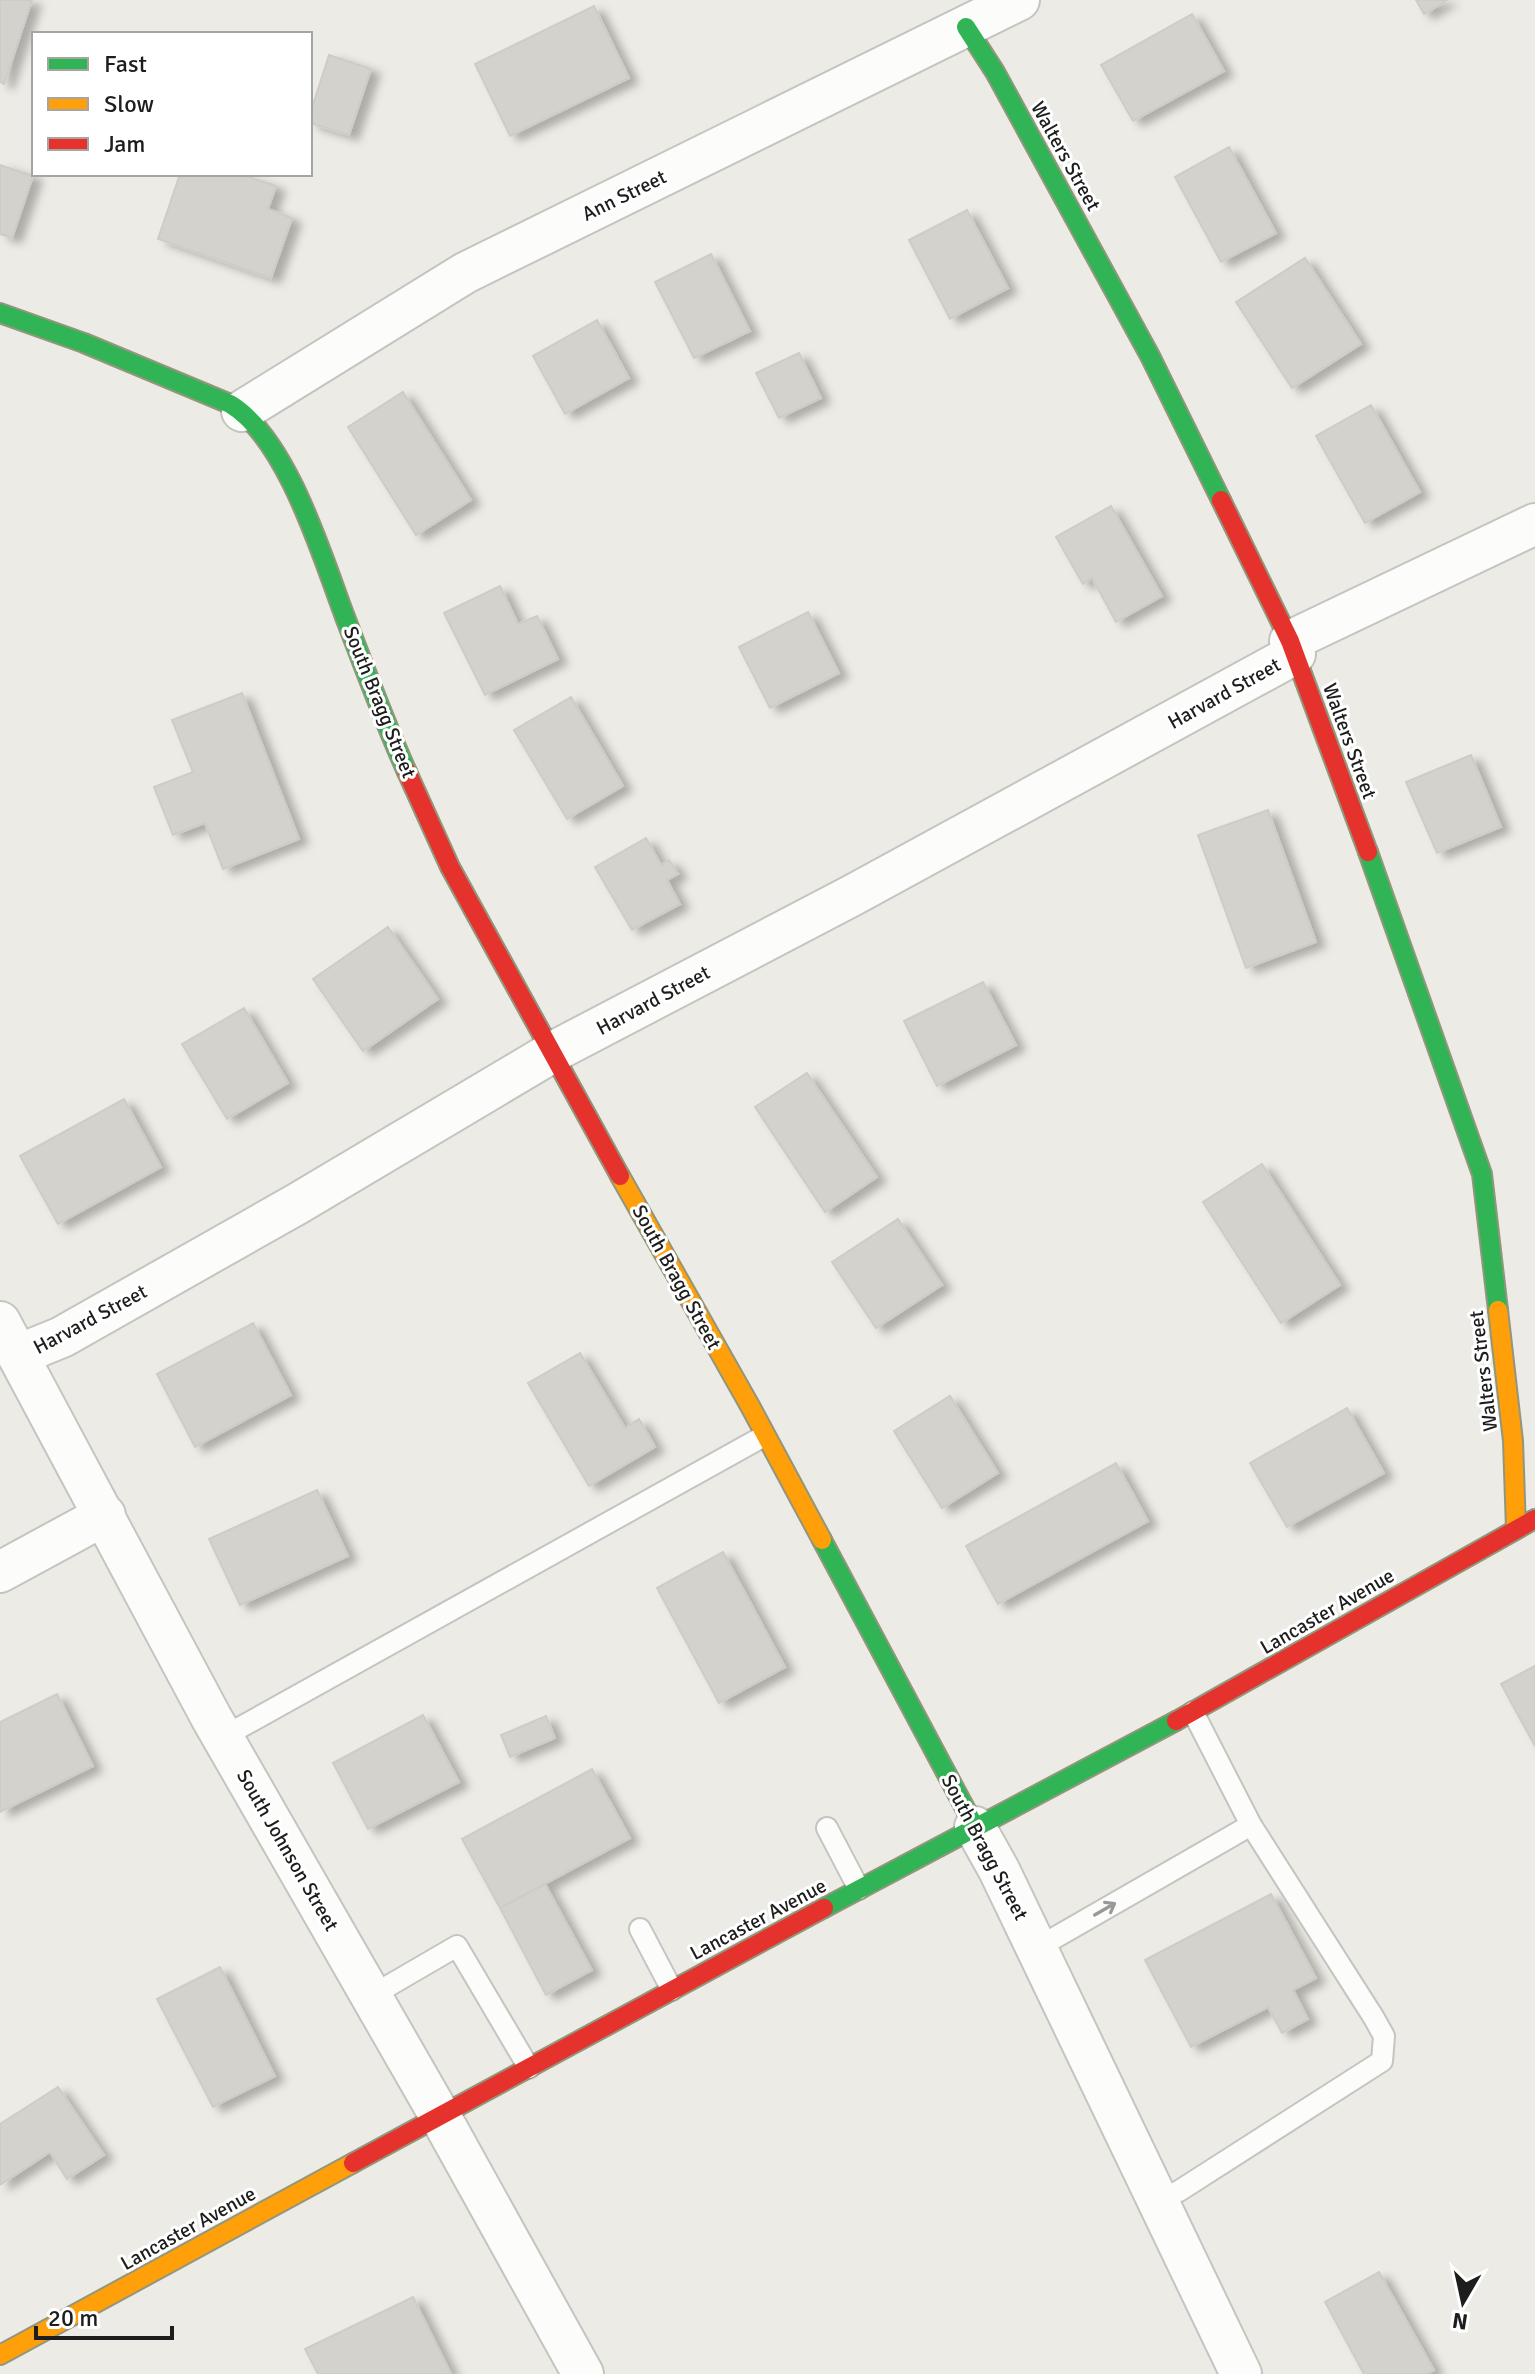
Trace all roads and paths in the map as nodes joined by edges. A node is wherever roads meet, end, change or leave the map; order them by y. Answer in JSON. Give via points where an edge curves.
{"nodes":[{"id":1,"x":1019,"y":0,"type":"edge"},
{"id":2,"x":966,"y":27,"type":"junction"},
{"id":3,"x":0,"y":313,"type":"edge"},
{"id":4,"x":242,"y":411,"type":"junction"},
{"id":5,"x":1535,"y":524,"type":"edge"},
{"id":6,"x":1292,"y":648,"type":"junction"},
{"id":7,"x":551,"y":1053,"type":"junction"},
{"id":8,"x":9,"y":1338,"type":"edge"},
{"id":9,"x":764,"y":1436,"type":"junction"},
{"id":10,"x":105,"y":1515,"type":"junction"},
{"id":11,"x":1535,"y":1519,"type":"edge"},
{"id":12,"x":1516,"y":1529,"type":"junction"},
{"id":13,"x":0,"y":1572,"type":"edge"},
{"id":14,"x":1193,"y":1712,"type":"junction"},
{"id":15,"x":223,"y":1737,"type":"junction"},
{"id":16,"x":1251,"y":1825,"type":"junction"},
{"id":17,"x":975,"y":1827,"type":"junction"},
{"id":18,"x":827,"y":1828,"type":"dead end"},
{"id":19,"x":859,"y":1889,"type":"junction"},
{"id":20,"x":640,"y":1929,"type":"dead end"},
{"id":21,"x":1037,"y":1948,"type":"junction"},
{"id":22,"x":672,"y":1990,"type":"junction"},
{"id":23,"x":371,"y":1996,"type":"junction"},
{"id":24,"x":529,"y":2068,"type":"junction"},
{"id":25,"x":440,"y":2116,"type":"junction"},
{"id":26,"x":1157,"y":2200,"type":"junction"},
{"id":27,"x":0,"y":2355,"type":"edge"},
{"id":28,"x":583,"y":2374,"type":"edge"},
{"id":29,"x":1241,"y":2374,"type":"edge"}],
"edges":[{"from":1,"to":2,"type":"street","name":"Ann Street"},
{"from":2,"to":4,"type":"street","name":"Ann Street","via":[[465,273]]},
{"from":2,"to":6,"type":"street","name":"Walters Street","via":[[1150,356]]},
{"from":3,"to":4,"type":"street","name":"South Bragg Street"},
{"from":4,"to":7,"type":"street","name":"South Bragg Street","via":[[268,440],[304,509],[386,725],[450,867]]},
{"from":5,"to":6,"type":"street","name":"Harvard Street"},
{"from":6,"to":7,"type":"street","name":"Harvard Street","via":[[853,895]]},
{"from":6,"to":12,"type":"street","name":"Walters Street","via":[[1482,1174],[1513,1441]]},
{"from":7,"to":8,"type":"street","name":"Harvard Street","via":[[62,1337]]},
{"from":7,"to":9,"type":"street","name":"South Bragg Street"},
{"from":8,"to":10,"type":"street","name":"South Johnson Street"},
{"from":9,"to":15,"type":"lane"},
{"from":9,"to":17,"type":"street","name":"South Bragg Street"},
{"from":10,"to":13,"type":"street"},
{"from":10,"to":15,"type":"street","name":"South Johnson Street"},
{"from":11,"to":12,"type":"street","name":"Lancaster Avenue"},
{"from":12,"to":14,"type":"street","name":"Lancaster Avenue"},
{"from":14,"to":16,"type":"lane"},
{"from":14,"to":17,"type":"street","name":"Lancaster Avenue"},
{"from":15,"to":23,"type":"street","name":"South Johnson Street"},
{"from":21,"to":16,"type":"lane","one_way":true},
{"from":16,"to":26,"type":"lane","via":[[1384,2036],[1382,2061]]},
{"from":17,"to":19,"type":"street","name":"Lancaster Avenue"},
{"from":17,"to":21,"type":"street","name":"South Bragg Street"},
{"from":18,"to":19,"type":"lane"},
{"from":19,"to":22,"type":"street","name":"Lancaster Avenue"},
{"from":20,"to":22,"type":"lane"},
{"from":21,"to":26,"type":"street","name":"South Bragg Street"},
{"from":22,"to":24,"type":"street","name":"Lancaster Avenue"},
{"from":23,"to":24,"type":"lane","via":[[457,1946]]},
{"from":23,"to":25,"type":"street","name":"South Johnson Street"},
{"from":24,"to":25,"type":"street","name":"Lancaster Avenue"},
{"from":25,"to":27,"type":"street","name":"Lancaster Avenue"},
{"from":25,"to":28,"type":"street","name":"South Johnson Street"},
{"from":26,"to":29,"type":"street","name":"South Bragg Street"}]}
